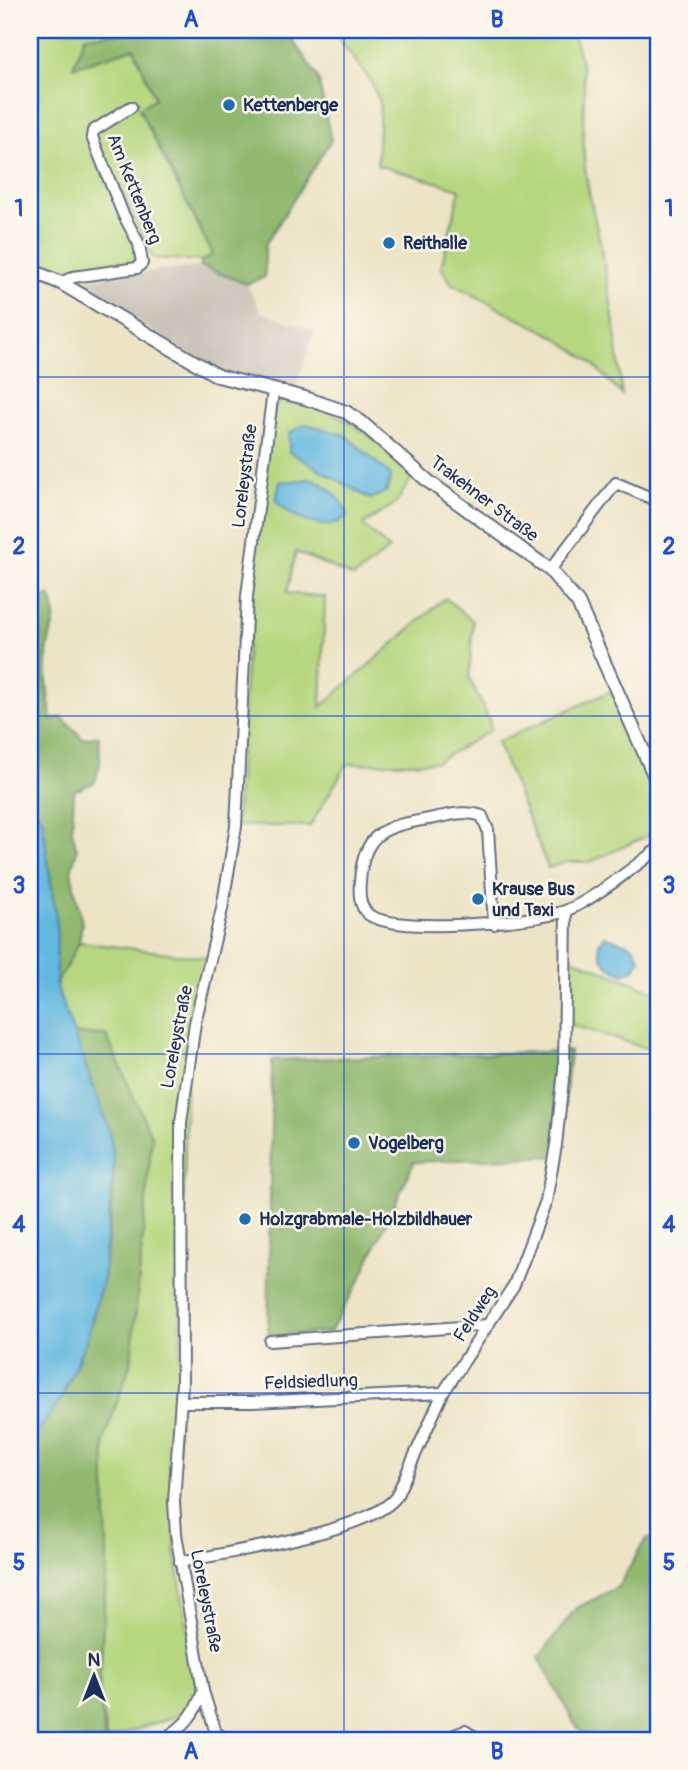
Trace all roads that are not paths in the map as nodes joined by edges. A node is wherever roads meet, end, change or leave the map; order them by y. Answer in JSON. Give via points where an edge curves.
{"nodes":[{"id":1,"x":131,"y":107,"type":"dead end"},
{"id":2,"x":30,"y":270,"type":"edge"},
{"id":3,"x":61,"y":283,"type":"junction"},
{"id":4,"x":273,"y":391,"type":"junction"},
{"id":5,"x":658,"y":501,"type":"edge"},
{"id":6,"x":550,"y":570,"type":"junction"},
{"id":7,"x":657,"y":779,"type":"edge"},
{"id":8,"x":658,"y":849,"type":"edge"},
{"id":9,"x":566,"y":911,"type":"junction"},
{"id":10,"x":494,"y":924,"type":"junction"},
{"id":11,"x":488,"y":1325,"type":"junction"},
{"id":12,"x":270,"y":1341,"type":"dead end"},
{"id":13,"x":443,"y":1394,"type":"junction"},
{"id":14,"x":181,"y":1402,"type":"junction"},
{"id":15,"x":180,"y":1562,"type":"junction"},
{"id":16,"x":203,"y":1691,"type":"junction"},
{"id":17,"x":221,"y":1739,"type":"edge"},
{"id":18,"x":162,"y":1740,"type":"edge"},
{"id":19,"x":441,"y":1740,"type":"edge"},
{"id":20,"x":480,"y":1740,"type":"edge"}],
"edges":[{"from":1,"to":3,"type":"street","name":"Am Kettenberg","via":[[98,127],[92,137],[139,244],[142,263],[137,268],[73,277]]},
{"from":2,"to":3,"type":"street","name":"Trakehner Straße"},
{"from":3,"to":4,"type":"street","name":"Trakehner Straße","via":[[218,376]]},
{"from":4,"to":6,"type":"street","name":"Trakehner Straße","via":[[324,404],[361,422],[428,481]]},
{"from":4,"to":14,"type":"street","name":"Loreleystraße","via":[[247,596],[236,826],[182,1100]]},
{"from":5,"to":6,"type":"street","via":[[616,483]]},
{"from":6,"to":7,"type":"street","name":"Trakehner Straße","via":[[578,603]]},
{"from":8,"to":9,"type":"street"},
{"from":9,"to":10,"type":"street"},
{"from":9,"to":11,"type":"street","name":"Feldweg","via":[[564,1070],[553,1167],[525,1260]]},
{"from":10,"to":10,"type":"street","via":[[488,830],[482,816],[463,813],[393,825],[376,834],[362,860],[359,897],[373,919]]},
{"from":11,"to":12,"type":"street"},
{"from":11,"to":13,"type":"street","name":"Feldweg"},
{"from":13,"to":14,"type":"street","name":"Feldsiedlung"},
{"from":13,"to":15,"type":"street","name":"Feldweg","via":[[407,1477],[388,1508],[332,1528]]},
{"from":14,"to":15,"type":"street","name":"Loreleystraße","via":[[174,1502]]},
{"from":15,"to":16,"type":"street","name":"Loreleystraße"},
{"from":16,"to":17,"type":"street","name":"Loreleystraße"},
{"from":16,"to":18,"type":"street","via":[[190,1718]]},
{"from":19,"to":20,"type":"street","via":[[465,1731]]}]}
